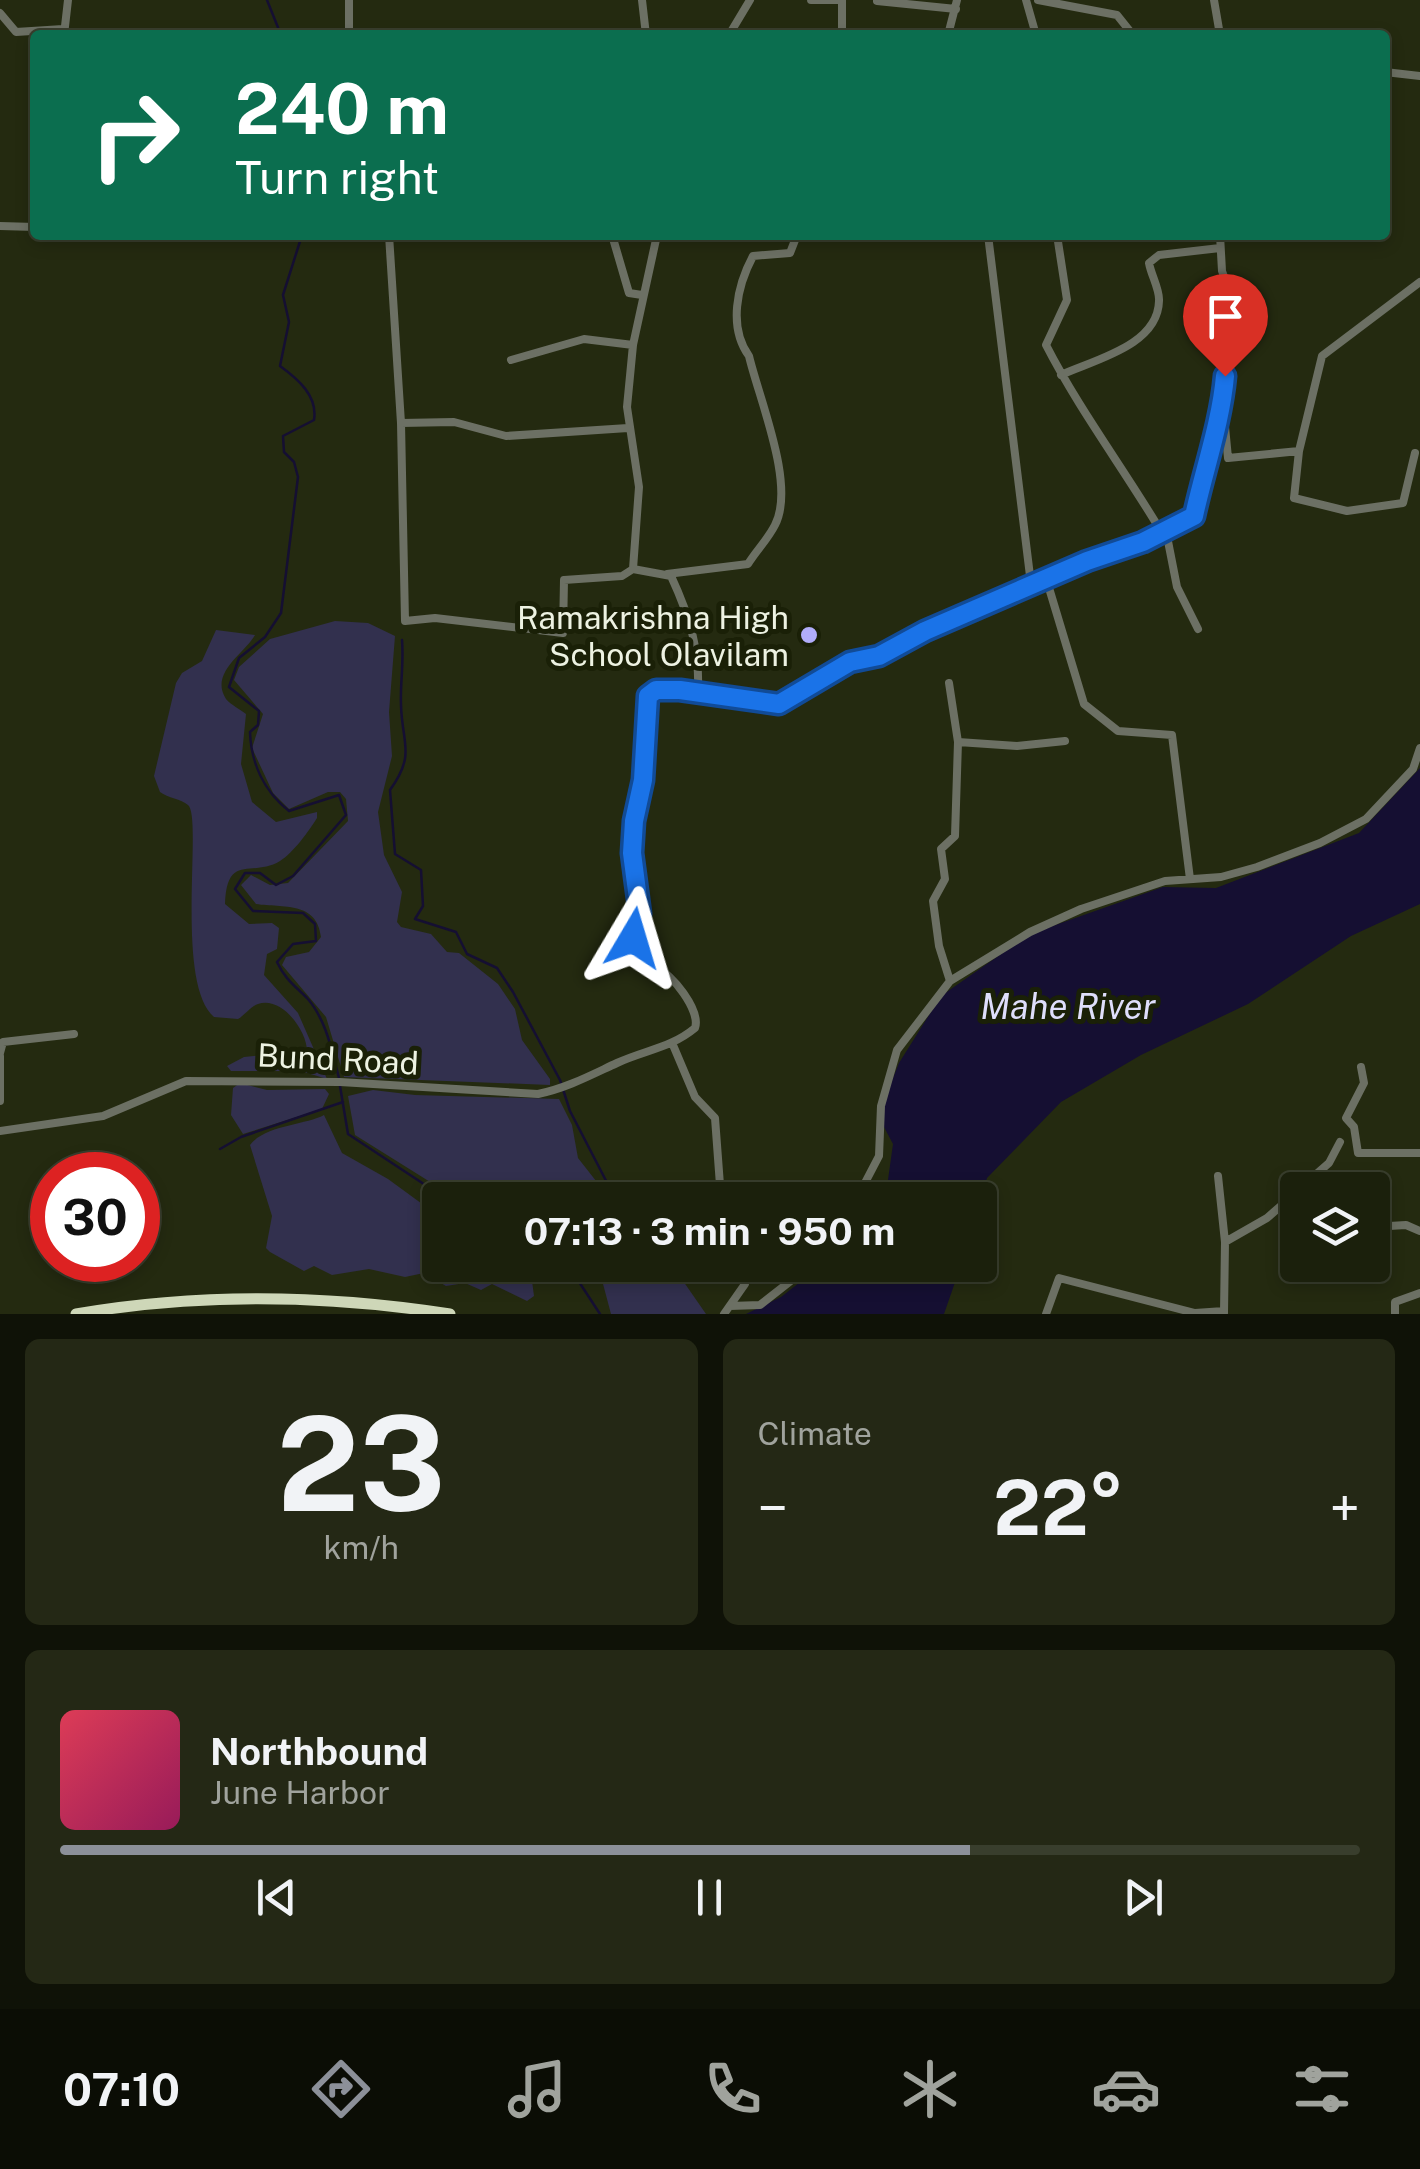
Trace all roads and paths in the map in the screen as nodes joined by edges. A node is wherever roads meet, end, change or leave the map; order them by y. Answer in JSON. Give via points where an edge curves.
{"nodes":[{"id":1,"x":68,"y":0,"type":"edge"},
{"id":2,"x":350,"y":0,"type":"edge"},
{"id":3,"x":642,"y":0,"type":"edge"},
{"id":4,"x":750,"y":0,"type":"edge"},
{"id":5,"x":810,"y":0,"type":"edge"},
{"id":6,"x":842,"y":0,"type":"edge"},
{"id":7,"x":1026,"y":0,"type":"edge"},
{"id":8,"x":1038,"y":0,"type":"edge"},
{"id":9,"x":1214,"y":0,"type":"edge"},
{"id":10,"x":877,"y":2,"type":"edge"},
{"id":11,"x":957,"y":4,"type":"edge"},
{"id":12,"x":0,"y":13,"type":"edge"},
{"id":13,"x":64,"y":30,"type":"edge"},
{"id":14,"x":349,"y":30,"type":"edge"},
{"id":15,"x":645,"y":30,"type":"edge"},
{"id":16,"x":731,"y":30,"type":"edge"},
{"id":17,"x":842,"y":30,"type":"edge"},
{"id":18,"x":949,"y":30,"type":"edge"},
{"id":19,"x":1035,"y":30,"type":"edge"},
{"id":20,"x":1129,"y":30,"type":"edge"},
{"id":21,"x":1219,"y":30,"type":"edge"},
{"id":22,"x":30,"y":32,"type":"edge"},
{"id":23,"x":1390,"y":73,"type":"edge"},
{"id":24,"x":1420,"y":76,"type":"edge"},
{"id":25,"x":0,"y":226,"type":"edge"},
{"id":26,"x":30,"y":226,"type":"edge"},
{"id":27,"x":390,"y":240,"type":"edge"},
{"id":28,"x":613,"y":240,"type":"edge"},
{"id":29,"x":656,"y":240,"type":"edge"},
{"id":30,"x":795,"y":240,"type":"edge"},
{"id":31,"x":989,"y":240,"type":"edge"},
{"id":32,"x":1058,"y":240,"type":"edge"},
{"id":33,"x":1220,"y":240,"type":"edge"},
{"id":34,"x":1220,"y":248,"type":"junction"},
{"id":35,"x":1420,"y":282,"type":"edge"},
{"id":36,"x":642,"y":295,"type":"junction"},
{"id":37,"x":633,"y":345,"type":"junction"},
{"id":38,"x":511,"y":360,"type":"dead end"},
{"id":39,"x":1061,"y":375,"type":"junction"},
{"id":40,"x":1222,"y":404,"type":"junction"},
{"id":41,"x":401,"y":423,"type":"junction"},
{"id":42,"x":628,"y":428,"type":"junction"},
{"id":43,"x":1299,"y":451,"type":"junction"},
{"id":44,"x":1415,"y":453,"type":"dead end"},
{"id":45,"x":1164,"y":532,"type":"junction"},
{"id":46,"x":633,"y":569,"type":"junction"},
{"id":47,"x":667,"y":574,"type":"junction"},
{"id":48,"x":1046,"y":578,"type":"junction"},
{"id":49,"x":1031,"y":584,"type":"junction"},
{"id":50,"x":1198,"y":630,"type":"dead end"},
{"id":51,"x":949,"y":684,"type":"dead end"},
{"id":52,"x":698,"y":696,"type":"junction"},
{"id":53,"x":1065,"y":741,"type":"dead end"},
{"id":54,"x":958,"y":742,"type":"junction"},
{"id":55,"x":1420,"y":748,"type":"edge"},
{"id":56,"x":1190,"y":879,"type":"junction"},
{"id":57,"x":950,"y":981,"type":"junction"},
{"id":58,"x":74,"y":1034,"type":"dead end"},
{"id":59,"x":673,"y":1045,"type":"junction"},
{"id":60,"x":0,"y":1055,"type":"edge"},
{"id":61,"x":1361,"y":1066,"type":"dead end"},
{"id":62,"x":0,"y":1101,"type":"edge"},
{"id":63,"x":0,"y":1131,"type":"edge"},
{"id":64,"x":1340,"y":1142,"type":"dead end"},
{"id":65,"x":1420,"y":1154,"type":"edge"},
{"id":66,"x":1319,"y":1172,"type":"edge"},
{"id":67,"x":1218,"y":1176,"type":"dead end"},
{"id":68,"x":723,"y":1182,"type":"edge"},
{"id":69,"x":865,"y":1182,"type":"edge"},
{"id":70,"x":1280,"y":1206,"type":"edge"},
{"id":71,"x":1390,"y":1226,"type":"edge"},
{"id":72,"x":1420,"y":1230,"type":"edge"},
{"id":73,"x":1225,"y":1242,"type":"junction"},
{"id":74,"x":744,"y":1282,"type":"edge"},
{"id":75,"x":790,"y":1282,"type":"edge"},
{"id":76,"x":1420,"y":1293,"type":"edge"},
{"id":77,"x":727,"y":1310,"type":"edge"},
{"id":78,"x":1224,"y":1312,"type":"edge"},
{"id":79,"x":76,"y":1314,"type":"edge"},
{"id":80,"x":450,"y":1314,"type":"edge"},
{"id":81,"x":1046,"y":1314,"type":"edge"},
{"id":82,"x":1395,"y":1314,"type":"edge"}],
"edges":[{"from":1,"to":13,"type":"street"},
{"from":2,"to":14,"type":"street"},
{"from":3,"to":15,"type":"street"},
{"from":4,"to":16,"type":"street"},
{"from":5,"to":6,"type":"street"},
{"from":6,"to":17,"type":"street"},
{"from":7,"to":19,"type":"street"},
{"from":8,"to":20,"type":"street","via":[[1117,15]]},
{"from":9,"to":21,"type":"street"},
{"from":10,"to":11,"type":"street"},
{"from":11,"to":18,"type":"street"},
{"from":12,"to":22,"type":"street","via":[[16,32]]},
{"from":23,"to":24,"type":"street"},
{"from":25,"to":26,"type":"street"},
{"from":27,"to":41,"type":"street"},
{"from":28,"to":36,"type":"street","via":[[629,293]]},
{"from":29,"to":36,"type":"street"},
{"from":30,"to":47,"type":"street","via":[[790,253],[753,256],[738,308],[740,344],[750,356],[778,465],[776,525],[748,564]]},
{"from":31,"to":49,"type":"street"},
{"from":32,"to":39,"type":"street","via":[[1068,300],[1046,345]]},
{"from":33,"to":34,"type":"street"},
{"from":34,"to":39,"type":"street","via":[[1159,255],[1149,263],[1160,298],[1156,318],[1125,349]]},
{"from":34,"to":40,"type":"street","via":[[1231,296]]},
{"from":35,"to":43,"type":"street","via":[[1322,356]]},
{"from":36,"to":37,"type":"street"},
{"from":37,"to":38,"type":"street","via":[[584,340]]},
{"from":37,"to":42,"type":"street"},
{"from":39,"to":45,"type":"street"},
{"from":40,"to":43,"type":"street","via":[[1228,458]]},
{"from":40,"to":45,"type":"street","via":[[1194,516]]},
{"from":41,"to":42,"type":"street","via":[[454,422],[506,436]]},
{"from":41,"to":46,"type":"street","via":[[405,621],[436,618],[563,633],[564,580],[622,576]]},
{"from":42,"to":46,"type":"street","via":[[640,487]]},
{"from":43,"to":44,"type":"street","via":[[1294,498],[1347,511],[1403,503]]},
{"from":45,"to":48,"type":"street"},
{"from":45,"to":50,"type":"street"},
{"from":46,"to":47,"type":"street"},
{"from":47,"to":52,"type":"street","via":[[693,629]]},
{"from":48,"to":49,"type":"street"},
{"from":48,"to":56,"type":"street","via":[[1084,704],[1118,731],[1172,734]]},
{"from":49,"to":52,"type":"street","via":[[879,656],[850,662],[779,704]]},
{"from":51,"to":54,"type":"street"},
{"from":52,"to":59,"type":"street","via":[[680,690],[648,696],[634,821],[640,914],[633,960],[644,970],[664,970],[697,1017],[695,1028]]},
{"from":53,"to":54,"type":"street"},
{"from":54,"to":57,"type":"street","via":[[954,836],[942,849],[945,879],[933,901]]},
{"from":55,"to":56,"type":"street","via":[[1413,769],[1366,820],[1257,868]]},
{"from":56,"to":57,"type":"street","via":[[1165,881],[1068,915]]},
{"from":57,"to":69,"type":"street","via":[[897,1050],[884,1093],[879,1156]]},
{"from":58,"to":60,"type":"street","via":[[17,1038],[3,1042]]},
{"from":59,"to":63,"type":"street","name":"Bund Road","via":[[538,1094],[186,1081],[103,1116]]},
{"from":59,"to":68,"type":"street","via":[[686,1080],[718,1127]]},
{"from":60,"to":62,"type":"street"},
{"from":61,"to":65,"type":"street","via":[[1364,1084],[1346,1118],[1358,1152]]},
{"from":64,"to":66,"type":"street"},
{"from":67,"to":73,"type":"street"},
{"from":70,"to":73,"type":"street"},
{"from":71,"to":72,"type":"street"},
{"from":73,"to":78,"type":"street"},
{"from":74,"to":77,"type":"street"},
{"from":75,"to":77,"type":"street","via":[[760,1305]]},
{"from":76,"to":82,"type":"street","via":[[1395,1302]]},
{"from":78,"to":81,"type":"street","via":[[1195,1313],[1059,1278]]},
{"from":79,"to":80,"type":"highway","via":[[230,1300],[333,1301]]}]}
